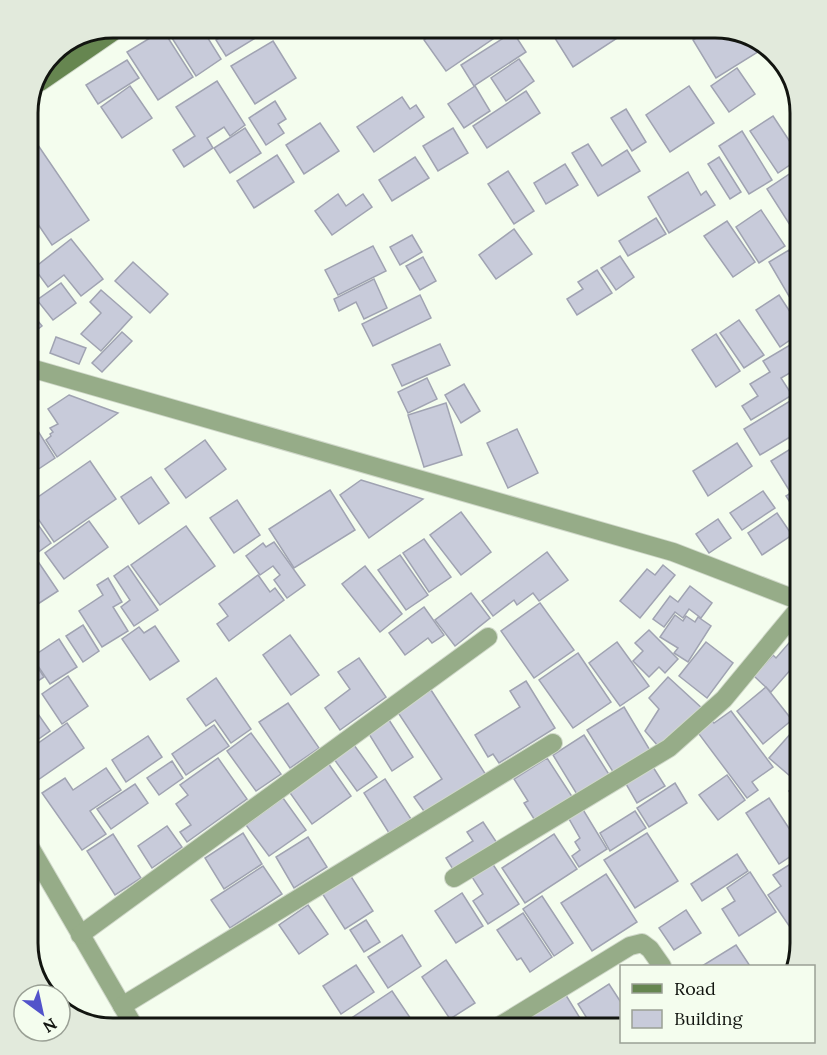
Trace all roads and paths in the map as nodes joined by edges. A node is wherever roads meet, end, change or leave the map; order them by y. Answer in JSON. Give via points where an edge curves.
{"nodes":[{"id":1,"x":104,"y":38,"type":"edge"},
{"id":2,"x":46,"y":78,"type":"edge"},
{"id":3,"x":38,"y":370,"type":"edge"},
{"id":4,"x":790,"y":597,"type":"edge"},
{"id":5,"x":790,"y":619,"type":"edge"},
{"id":6,"x":488,"y":637,"type":"dead end"},
{"id":7,"x":554,"y":743,"type":"dead end"},
{"id":8,"x":38,"y":861,"type":"edge"},
{"id":9,"x":454,"y":878,"type":"dead end"},
{"id":10,"x":80,"y":935,"type":"junction"},
{"id":11,"x":661,"y":965,"type":"edge"},
{"id":12,"x":122,"y":1006,"type":"junction"},
{"id":13,"x":129,"y":1018,"type":"edge"},
{"id":14,"x":512,"y":1018,"type":"edge"}],
"edges":[{"from":1,"to":2,"type":"street"},
{"from":3,"to":4,"type":"street","via":[[674,552]]},
{"from":5,"to":9,"type":"street","via":[[724,699],[669,748]]},
{"from":6,"to":10,"type":"street"},
{"from":7,"to":12,"type":"street"},
{"from":8,"to":10,"type":"street"},
{"from":10,"to":12,"type":"street"},
{"from":11,"to":14,"type":"street","via":[[642,943],[630,946]]},
{"from":12,"to":13,"type":"street"}]}
